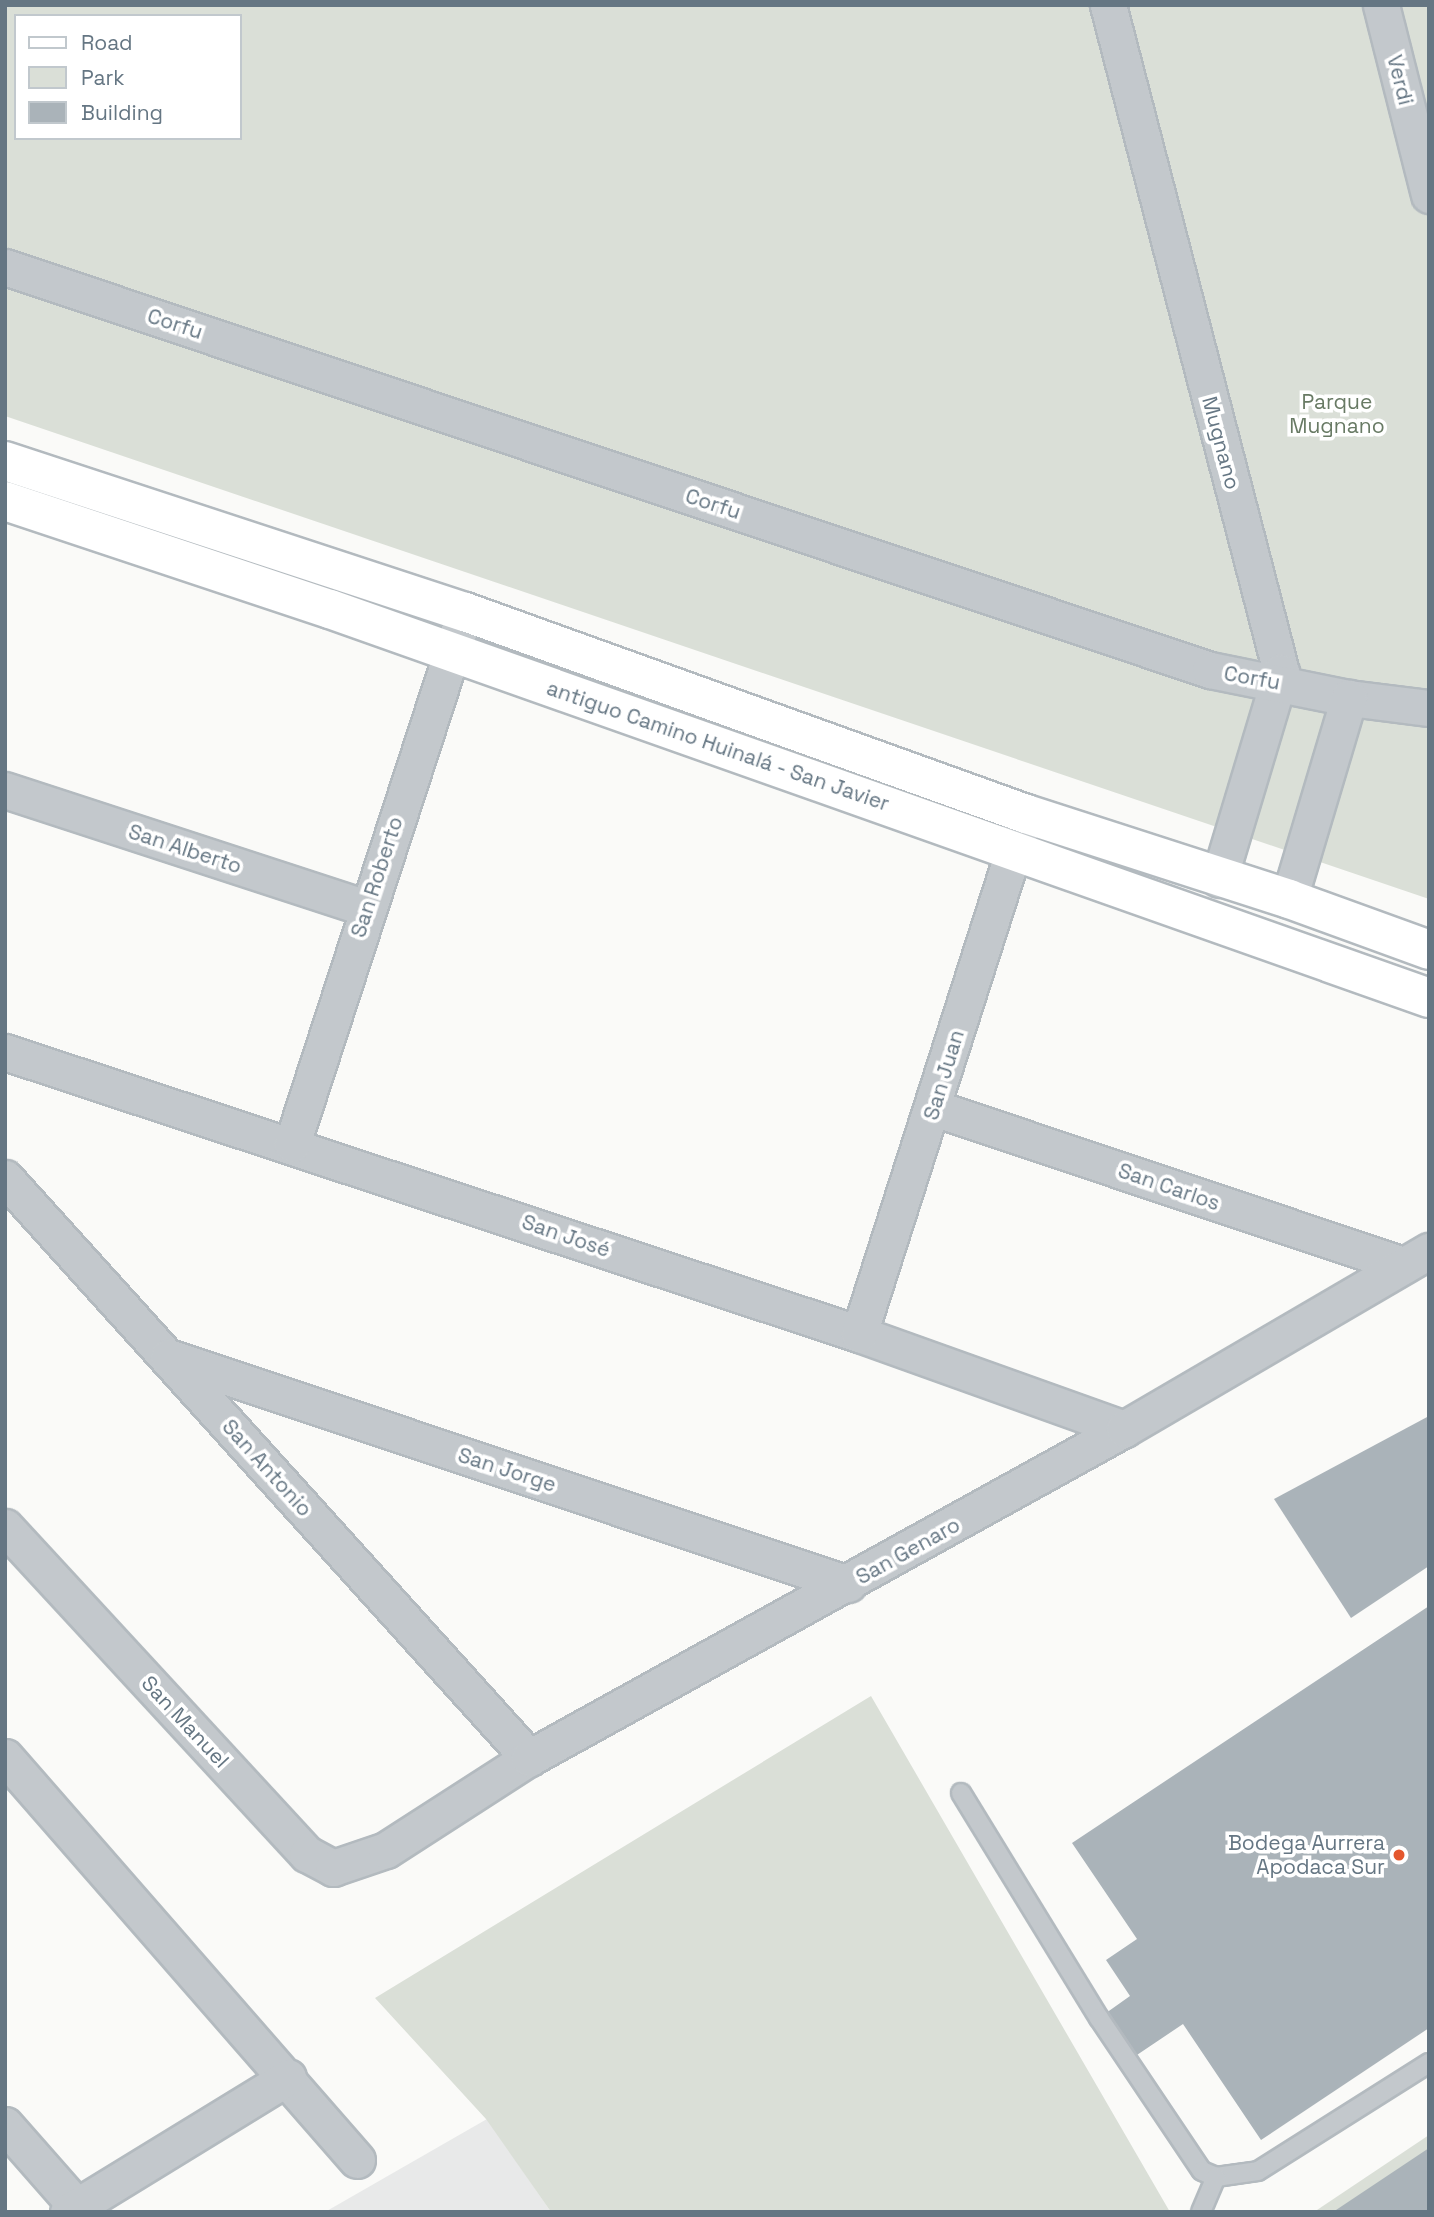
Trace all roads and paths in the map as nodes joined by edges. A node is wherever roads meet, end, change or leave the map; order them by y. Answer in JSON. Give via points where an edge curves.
{"nodes":[{"id":1,"x":1108,"y":5,"type":"edge"},
{"id":2,"x":1381,"y":5,"type":"edge"},
{"id":3,"x":1429,"y":195,"type":"edge"},
{"id":4,"x":5,"y":267,"type":"edge"},
{"id":5,"x":5,"y":461,"type":"edge"},
{"id":6,"x":5,"y":501,"type":"edge"},
{"id":7,"x":465,"y":612,"type":"junction"},
{"id":8,"x":453,"y":652,"type":"junction"},
{"id":9,"x":1278,"y":682,"type":"junction"},
{"id":10,"x":1349,"y":698,"type":"junction"},
{"id":11,"x":1429,"y":708,"type":"edge"},
{"id":12,"x":5,"y":790,"type":"edge"},
{"id":13,"x":1026,"y":814,"type":"junction"},
{"id":14,"x":1013,"y":850,"type":"junction"},
{"id":15,"x":1219,"y":878,"type":"junction"},
{"id":16,"x":1289,"y":899,"type":"junction"},
{"id":17,"x":365,"y":908,"type":"junction"},
{"id":18,"x":1429,"y":950,"type":"edge"},
{"id":19,"x":1429,"y":998,"type":"edge"},
{"id":20,"x":5,"y":1052,"type":"edge"},
{"id":21,"x":934,"y":1108,"type":"junction"},
{"id":22,"x":292,"y":1144,"type":"junction"},
{"id":23,"x":5,"y":1178,"type":"edge"},
{"id":24,"x":1416,"y":1258,"type":"edge"},
{"id":25,"x":859,"y":1334,"type":"junction"},
{"id":26,"x":165,"y":1356,"type":"junction"},
{"id":27,"x":1124,"y":1429,"type":"junction"},
{"id":28,"x":5,"y":1527,"type":"edge"},
{"id":29,"x":848,"y":1584,"type":"junction"},
{"id":30,"x":5,"y":1757,"type":"edge"},
{"id":31,"x":529,"y":1758,"type":"junction"},
{"id":32,"x":961,"y":1793,"type":"dead end"},
{"id":33,"x":386,"y":1850,"type":"joint"},
{"id":34,"x":1429,"y":2063,"type":"edge"},
{"id":35,"x":288,"y":2077,"type":"junction"},
{"id":36,"x":5,"y":2125,"type":"edge"},
{"id":37,"x":357,"y":2160,"type":"dead end"},
{"id":38,"x":1216,"y":2177,"type":"junction"},
{"id":39,"x":72,"y":2209,"type":"edge"},
{"id":40,"x":1201,"y":2212,"type":"edge"}],
"edges":[{"from":1,"to":9,"type":"street","name":"Mugnano","via":[[1281,672]]},
{"from":2,"to":3,"type":"street","name":"Verdi"},
{"from":4,"to":9,"type":"street","name":"Corfu","via":[[1210,670]]},
{"from":5,"to":7,"type":"main road"},
{"from":6,"to":8,"type":"main road","name":"antiguo Camino Huinalá - San Javier"},
{"from":7,"to":8,"type":"street","name":"San Roberto"},
{"from":7,"to":13,"type":"main road"},
{"from":8,"to":14,"type":"main road","name":"antiguo Camino Huinalá - San Javier"},
{"from":8,"to":17,"type":"street","name":"San Roberto"},
{"from":9,"to":10,"type":"street","name":"Corfu"},
{"from":9,"to":15,"type":"street","name":"Mugnano"},
{"from":10,"to":11,"type":"street","name":"Corfu"},
{"from":10,"to":16,"type":"street"},
{"from":12,"to":17,"type":"street","name":"San Alberto"},
{"from":13,"to":14,"type":"street","name":"San Juan"},
{"from":13,"to":15,"type":"main road"},
{"from":14,"to":19,"type":"main road","name":"antiguo Camino Huinalá - San Javier"},
{"from":14,"to":21,"type":"street","name":"San Juan"},
{"from":15,"to":16,"type":"main road"},
{"from":16,"to":18,"type":"main road"},
{"from":17,"to":22,"type":"street","name":"San Roberto"},
{"from":20,"to":22,"type":"street","name":"San José"},
{"from":21,"to":24,"type":"street","name":"San Carlos"},
{"from":21,"to":25,"type":"street","name":"San Juan"},
{"from":22,"to":25,"type":"street","name":"San José"},
{"from":23,"to":26,"type":"street","name":"San Antonio"},
{"from":24,"to":27,"type":"street","name":"San Genaro"},
{"from":25,"to":27,"type":"street","name":"San José"},
{"from":26,"to":29,"type":"street","name":"San Jorge"},
{"from":26,"to":31,"type":"street","name":"San Antonio"},
{"from":27,"to":29,"type":"street","name":"San Genaro"},
{"from":28,"to":33,"type":"street","name":"San Manuel","via":[[307,1854],[333,1868]]},
{"from":29,"to":31,"type":"street","name":"San Genaro"},
{"from":30,"to":35,"type":"street"},
{"from":31,"to":33,"type":"street","name":"San Genaro"},
{"from":32,"to":38,"type":"lane","via":[[1098,2018],[1202,2171]]},
{"from":34,"to":38,"type":"lane","via":[[1258,2171]]},
{"from":35,"to":37,"type":"street"},
{"from":35,"to":39,"type":"street"},
{"from":36,"to":39,"type":"street"},
{"from":38,"to":40,"type":"lane"}]}
